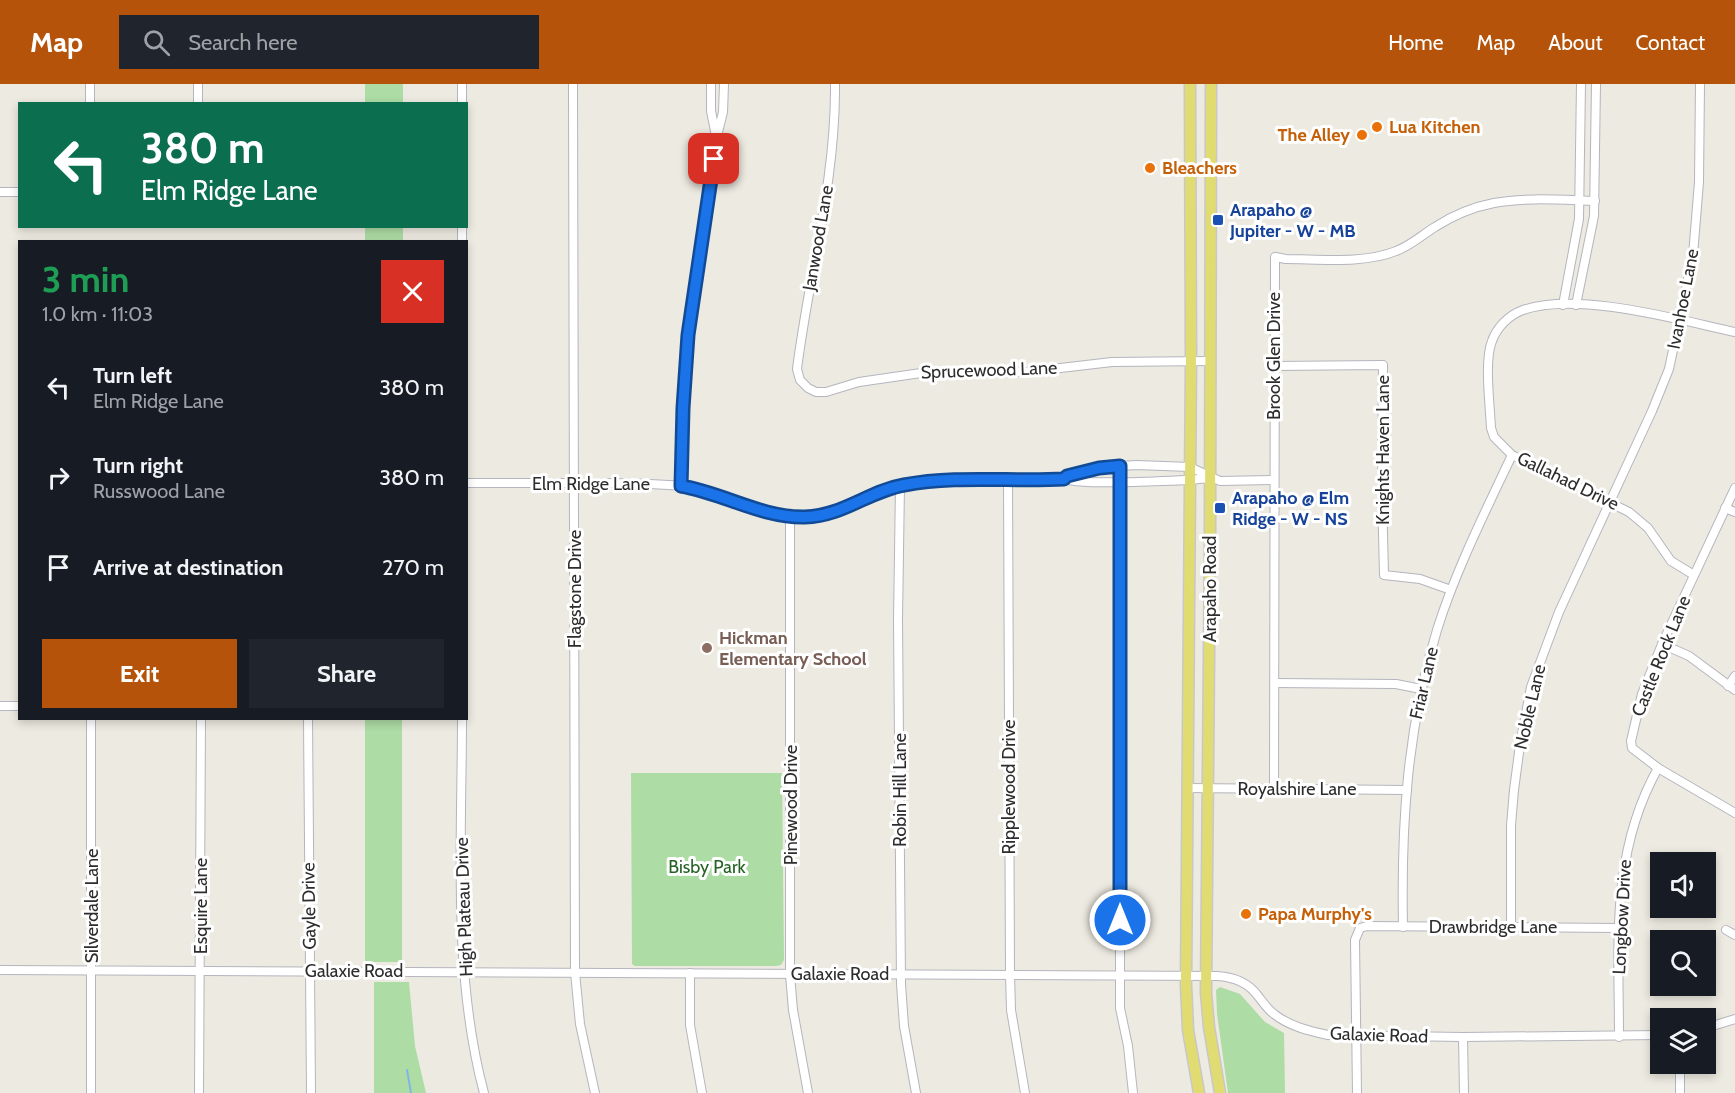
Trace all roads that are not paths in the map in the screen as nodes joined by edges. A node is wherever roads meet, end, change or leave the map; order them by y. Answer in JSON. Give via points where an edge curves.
{"nodes":[{"id":1,"x":90,"y":84,"type":"edge"},
{"id":2,"x":198,"y":84,"type":"edge"},
{"id":3,"x":462,"y":84,"type":"edge"},
{"id":4,"x":573,"y":84,"type":"edge"},
{"id":5,"x":711,"y":84,"type":"edge"},
{"id":6,"x":724,"y":84,"type":"edge"},
{"id":7,"x":835,"y":84,"type":"edge"},
{"id":8,"x":1190,"y":84,"type":"edge"},
{"id":9,"x":1211,"y":84,"type":"edge"},
{"id":10,"x":1581,"y":84,"type":"edge"},
{"id":11,"x":1596,"y":84,"type":"edge"},
{"id":12,"x":1700,"y":84,"type":"edge"},
{"id":13,"x":90,"y":102,"type":"edge"},
{"id":14,"x":198,"y":102,"type":"edge"},
{"id":15,"x":462,"y":102,"type":"edge"},
{"id":16,"x":717,"y":136,"type":"junction"},
{"id":17,"x":0,"y":192,"type":"edge"},
{"id":18,"x":18,"y":192,"type":"edge"},
{"id":19,"x":1580,"y":201,"type":"junction"},
{"id":20,"x":1595,"y":201,"type":"junction"},
{"id":21,"x":1191,"y":205,"type":"junction"},
{"id":22,"x":1210,"y":205,"type":"junction"},
{"id":23,"x":1576,"y":304,"type":"junction"},
{"id":24,"x":1563,"y":305,"type":"junction"},
{"id":25,"x":1679,"y":320,"type":"junction"},
{"id":26,"x":1735,"y":332,"type":"edge"},
{"id":27,"x":1191,"y":361,"type":"junction"},
{"id":28,"x":1210,"y":361,"type":"junction"},
{"id":29,"x":1274,"y":366,"type":"junction"},
{"id":30,"x":808,"y":388,"type":"joint"},
{"id":31,"x":1512,"y":455,"type":"junction"},
{"id":32,"x":1120,"y":466,"type":"junction"},
{"id":33,"x":1190,"y":467,"type":"junction"},
{"id":34,"x":1210,"y":478,"type":"junction"},
{"id":35,"x":1064,"y":479,"type":"junction"},
{"id":36,"x":1008,"y":480,"type":"junction"},
{"id":37,"x":1190,"y":480,"type":"junction"},
{"id":38,"x":1274,"y":480,"type":"junction"},
{"id":39,"x":1120,"y":482,"type":"junction"},
{"id":40,"x":468,"y":483,"type":"edge"},
{"id":41,"x":574,"y":483,"type":"junction"},
{"id":42,"x":900,"y":485,"type":"junction"},
{"id":43,"x":681,"y":486,"type":"junction"},
{"id":44,"x":1735,"y":488,"type":"edge"},
{"id":45,"x":1609,"y":501,"type":"junction"},
{"id":46,"x":1725,"y":508,"type":"junction"},
{"id":47,"x":1735,"y":512,"type":"edge"},
{"id":48,"x":790,"y":516,"type":"junction"},
{"id":49,"x":1694,"y":575,"type":"junction"},
{"id":50,"x":1451,"y":590,"type":"junction"},
{"id":51,"x":1662,"y":644,"type":"junction"},
{"id":52,"x":1735,"y":676,"type":"edge"},
{"id":53,"x":1275,"y":683,"type":"junction"},
{"id":54,"x":1732,"y":688,"type":"edge"},
{"id":55,"x":1421,"y":689,"type":"junction"},
{"id":56,"x":0,"y":706,"type":"edge"},
{"id":57,"x":18,"y":706,"type":"edge"},
{"id":58,"x":91,"y":720,"type":"edge"},
{"id":59,"x":201,"y":720,"type":"edge"},
{"id":60,"x":308,"y":720,"type":"edge"},
{"id":61,"x":462,"y":720,"type":"edge"},
{"id":62,"x":1658,"y":768,"type":"junction"},
{"id":63,"x":1187,"y":789,"type":"junction"},
{"id":64,"x":1209,"y":789,"type":"junction"},
{"id":65,"x":1274,"y":789,"type":"junction"},
{"id":66,"x":1407,"y":790,"type":"junction"},
{"id":67,"x":1735,"y":813,"type":"edge"},
{"id":68,"x":1403,"y":927,"type":"junction"},
{"id":69,"x":1511,"y":927,"type":"junction"},
{"id":70,"x":1619,"y":928,"type":"junction"},
{"id":71,"x":1726,"y":930,"type":"dead end"},
{"id":72,"x":1735,"y":935,"type":"edge"},
{"id":73,"x":0,"y":970,"type":"edge"},
{"id":74,"x":91,"y":970,"type":"junction"},
{"id":75,"x":200,"y":971,"type":"junction"},
{"id":76,"x":310,"y":972,"type":"junction"},
{"id":77,"x":465,"y":972,"type":"junction"},
{"id":78,"x":575,"y":972,"type":"junction"},
{"id":79,"x":690,"y":973,"type":"junction"},
{"id":80,"x":901,"y":974,"type":"junction"},
{"id":81,"x":1010,"y":974,"type":"junction"},
{"id":82,"x":790,"y":975,"type":"junction"},
{"id":83,"x":1120,"y":975,"type":"junction"},
{"id":84,"x":1186,"y":975,"type":"junction"},
{"id":85,"x":1206,"y":976,"type":"junction"},
{"id":86,"x":1735,"y":1020,"type":"edge"},
{"id":87,"x":1716,"y":1025,"type":"edge"},
{"id":88,"x":1650,"y":1035,"type":"edge"},
{"id":89,"x":1357,"y":1036,"type":"junction"},
{"id":90,"x":1463,"y":1037,"type":"junction"},
{"id":91,"x":1619,"y":1037,"type":"junction"},
{"id":92,"x":1680,"y":1074,"type":"edge"},
{"id":93,"x":91,"y":1093,"type":"edge"},
{"id":94,"x":199,"y":1093,"type":"edge"},
{"id":95,"x":311,"y":1093,"type":"edge"},
{"id":96,"x":484,"y":1093,"type":"edge"},
{"id":97,"x":595,"y":1093,"type":"edge"},
{"id":98,"x":702,"y":1093,"type":"edge"},
{"id":99,"x":808,"y":1093,"type":"edge"},
{"id":100,"x":916,"y":1093,"type":"edge"},
{"id":101,"x":1025,"y":1093,"type":"edge"},
{"id":102,"x":1133,"y":1093,"type":"edge"},
{"id":103,"x":1199,"y":1093,"type":"edge"},
{"id":104,"x":1220,"y":1093,"type":"edge"},
{"id":105,"x":1357,"y":1093,"type":"edge"},
{"id":106,"x":1464,"y":1093,"type":"edge"},
{"id":107,"x":1680,"y":1093,"type":"edge"}],
"edges":[{"from":1,"to":13,"type":"street"},
{"from":2,"to":14,"type":"street"},
{"from":3,"to":15,"type":"street"},
{"from":4,"to":41,"type":"street","name":"Flagstone Drive"},
{"from":5,"to":16,"type":"street","via":[[711,111]]},
{"from":6,"to":16,"type":"street"},
{"from":7,"to":30,"type":"street","name":"Janwood Lane","via":[[830,165],[797,369]]},
{"from":8,"to":21,"type":"main road","name":"Arapaho Road"},
{"from":9,"to":22,"type":"main road","name":"Arapaho Road"},
{"from":10,"to":19,"type":"street"},
{"from":11,"to":20,"type":"street"},
{"from":12,"to":25,"type":"street","name":"Ivanhoe Lane","via":[[1693,255]]},
{"from":16,"to":43,"type":"street","via":[[688,335]]},
{"from":17,"to":18,"type":"street"},
{"from":19,"to":20,"type":"street","name":"Brook Glen Drive"},
{"from":19,"to":24,"type":"street"},
{"from":19,"to":29,"type":"street","name":"Brook Glen Drive","via":[[1493,203],[1454,216],[1408,245],[1378,256],[1275,257]]},
{"from":20,"to":23,"type":"street"},
{"from":21,"to":22,"type":"main road"},
{"from":21,"to":27,"type":"main road","name":"Arapaho Road"},
{"from":22,"to":28,"type":"main road","name":"Arapaho Road"},
{"from":23,"to":24,"type":"street","name":"Gallahad Drive"},
{"from":23,"to":25,"type":"street","name":"Gallahad Drive"},
{"from":24,"to":31,"type":"street","name":"Gallahad Drive","via":[[1521,311],[1500,326],[1491,344],[1491,428],[1494,437]]},
{"from":25,"to":26,"type":"street","name":"Gallahad Drive"},
{"from":25,"to":45,"type":"street","name":"Ivanhoe Lane","via":[[1663,386]]},
{"from":27,"to":28,"type":"street","name":"Sprucewood Lane"},
{"from":27,"to":30,"type":"street","name":"Sprucewood Lane","via":[[1112,362],[1026,372],[921,373],[860,382],[826,392]]},
{"from":27,"to":33,"type":"main road","name":"Arapaho Road"},
{"from":28,"to":34,"type":"main road","name":"Arapaho Road"},
{"from":29,"to":38,"type":"street","name":"Brook Glen Drive"},
{"from":29,"to":50,"type":"street","name":"Knights Haven Lane","via":[[1383,366],[1384,574],[1420,579]]},
{"from":31,"to":45,"type":"street","name":"Gallahad Drive"},
{"from":31,"to":50,"type":"street","name":"Friar Lane"},
{"from":32,"to":33,"type":"street","name":"Elm Ridge Lane"},
{"from":32,"to":35,"type":"street","name":"Elm Ridge Lane"},
{"from":32,"to":39,"type":"street"},
{"from":33,"to":34,"type":"street","name":"Elm Ridge Lane"},
{"from":33,"to":37,"type":"main road","name":"Arapaho Road"},
{"from":34,"to":37,"type":"street","name":"Elm Ridge Lane"},
{"from":34,"to":38,"type":"street","name":"Elm Ridge Lane"},
{"from":34,"to":64,"type":"main road","name":"Arapaho Road"},
{"from":35,"to":36,"type":"street","name":"Elm Ridge Lane"},
{"from":35,"to":39,"type":"street","name":"Elm Ridge Lane"},
{"from":36,"to":42,"type":"street","name":"Elm Ridge Lane","via":[[954,479]]},
{"from":36,"to":81,"type":"street","name":"Ripplewood Drive"},
{"from":37,"to":39,"type":"street","name":"Elm Ridge Lane"},
{"from":37,"to":63,"type":"main road","name":"Arapaho Road"},
{"from":38,"to":53,"type":"street","name":"Brook Glen Drive"},
{"from":39,"to":83,"type":"street"},
{"from":40,"to":41,"type":"street","name":"Elm Ridge Lane"},
{"from":41,"to":43,"type":"street","name":"Elm Ridge Lane"},
{"from":41,"to":78,"type":"street","name":"Flagstone Drive"},
{"from":42,"to":48,"type":"street","name":"Elm Ridge Lane","via":[[843,510],[818,516]]},
{"from":42,"to":80,"type":"street","name":"Robin Hill Lane"},
{"from":43,"to":48,"type":"street","name":"Elm Ridge Lane"},
{"from":44,"to":46,"type":"street","name":"Castle Rock Lane"},
{"from":45,"to":49,"type":"street","name":"Gallahad Drive","via":[[1639,519],[1671,561]]},
{"from":45,"to":69,"type":"street","name":"Noble Lane","via":[[1559,612],[1531,687],[1511,825]]},
{"from":46,"to":47,"type":"street"},
{"from":46,"to":49,"type":"street","name":"Castle Rock Lane"},
{"from":48,"to":82,"type":"street","name":"Pinewood Drive"},
{"from":49,"to":51,"type":"street","name":"Castle Rock Lane"},
{"from":50,"to":55,"type":"street","name":"Friar Lane"},
{"from":51,"to":54,"type":"street","via":[[1689,656]]},
{"from":51,"to":62,"type":"street","name":"Castle Rock Lane","via":[[1642,694],[1631,741],[1632,748]]},
{"from":52,"to":54,"type":"street"},
{"from":53,"to":55,"type":"street","via":[[1396,684]]},
{"from":53,"to":65,"type":"street","name":"Brook Glen Drive"},
{"from":55,"to":66,"type":"street","name":"Friar Lane","via":[[1411,738]]},
{"from":56,"to":57,"type":"street"},
{"from":58,"to":74,"type":"street","name":"Silverdale Lane"},
{"from":59,"to":75,"type":"street","name":"Esquire Lane"},
{"from":60,"to":76,"type":"street","name":"Gayle Drive"},
{"from":61,"to":77,"type":"street","name":"High Plateau Drive"},
{"from":62,"to":67,"type":"street","name":"Castle Rock Lane"},
{"from":62,"to":70,"type":"street","name":"Longbow Drive","via":[[1645,792],[1628,843],[1620,888]]},
{"from":63,"to":64,"type":"street","name":"Royalshire Lane"},
{"from":63,"to":84,"type":"main road","name":"Arapaho Road"},
{"from":64,"to":65,"type":"street","name":"Royalshire Lane"},
{"from":64,"to":85,"type":"main road","name":"Arapaho Road"},
{"from":65,"to":66,"type":"street","name":"Royalshire Lane"},
{"from":66,"to":68,"type":"street","name":"Friar Lane"},
{"from":68,"to":69,"type":"street","name":"Drawbridge Lane"},
{"from":68,"to":89,"type":"street","name":"Drawbridge Lane","via":[[1360,928],[1355,940]]},
{"from":69,"to":70,"type":"street","name":"Drawbridge Lane"},
{"from":70,"to":91,"type":"street","name":"Longbow Drive"},
{"from":71,"to":72,"type":"street"},
{"from":73,"to":74,"type":"street","name":"Galaxie Road"},
{"from":74,"to":75,"type":"street","name":"Galaxie Road"},
{"from":74,"to":93,"type":"street","name":"Silverdale Lane"},
{"from":75,"to":76,"type":"street","name":"Galaxie Road"},
{"from":75,"to":94,"type":"street","name":"Esquire Lane"},
{"from":76,"to":77,"type":"street","name":"Galaxie Road"},
{"from":76,"to":95,"type":"street","name":"Gayle Drive"},
{"from":77,"to":78,"type":"street","name":"Galaxie Road"},
{"from":77,"to":96,"type":"street","name":"High Plateau Drive","via":[[470,1033]]},
{"from":78,"to":79,"type":"street","name":"Galaxie Road"},
{"from":78,"to":97,"type":"street","name":"Flagstone Drive","via":[[580,1024]]},
{"from":79,"to":82,"type":"street","name":"Galaxie Road"},
{"from":79,"to":98,"type":"street","via":[[690,1025]]},
{"from":80,"to":81,"type":"street","name":"Galaxie Road"},
{"from":80,"to":82,"type":"street","name":"Galaxie Road"},
{"from":80,"to":100,"type":"street","name":"Robin Hill Lane","via":[[904,1026]]},
{"from":81,"to":83,"type":"street","name":"Galaxie Road"},
{"from":81,"to":101,"type":"street","name":"Ripplewood Drive","via":[[1011,1010]]},
{"from":82,"to":99,"type":"street","name":"Pinewood Drive"},
{"from":83,"to":84,"type":"street","name":"Galaxie Road"},
{"from":83,"to":102,"type":"street","via":[[1120,1008]]},
{"from":84,"to":85,"type":"street","name":"Galaxie Road"},
{"from":84,"to":103,"type":"main road","name":"Arapaho Road","via":[[1188,1030]]},
{"from":85,"to":89,"type":"street","name":"Galaxie Road","via":[[1227,976],[1243,982],[1275,1015],[1294,1025],[1328,1035]]},
{"from":85,"to":104,"type":"main road","name":"Arapaho Road","via":[[1209,1027]]},
{"from":86,"to":87,"type":"street"},
{"from":88,"to":91,"type":"street","name":"Galaxie Road"},
{"from":89,"to":90,"type":"street","name":"Galaxie Road"},
{"from":89,"to":105,"type":"street"},
{"from":90,"to":91,"type":"street","name":"Galaxie Road"},
{"from":90,"to":106,"type":"street"},
{"from":92,"to":107,"type":"street"}]}
